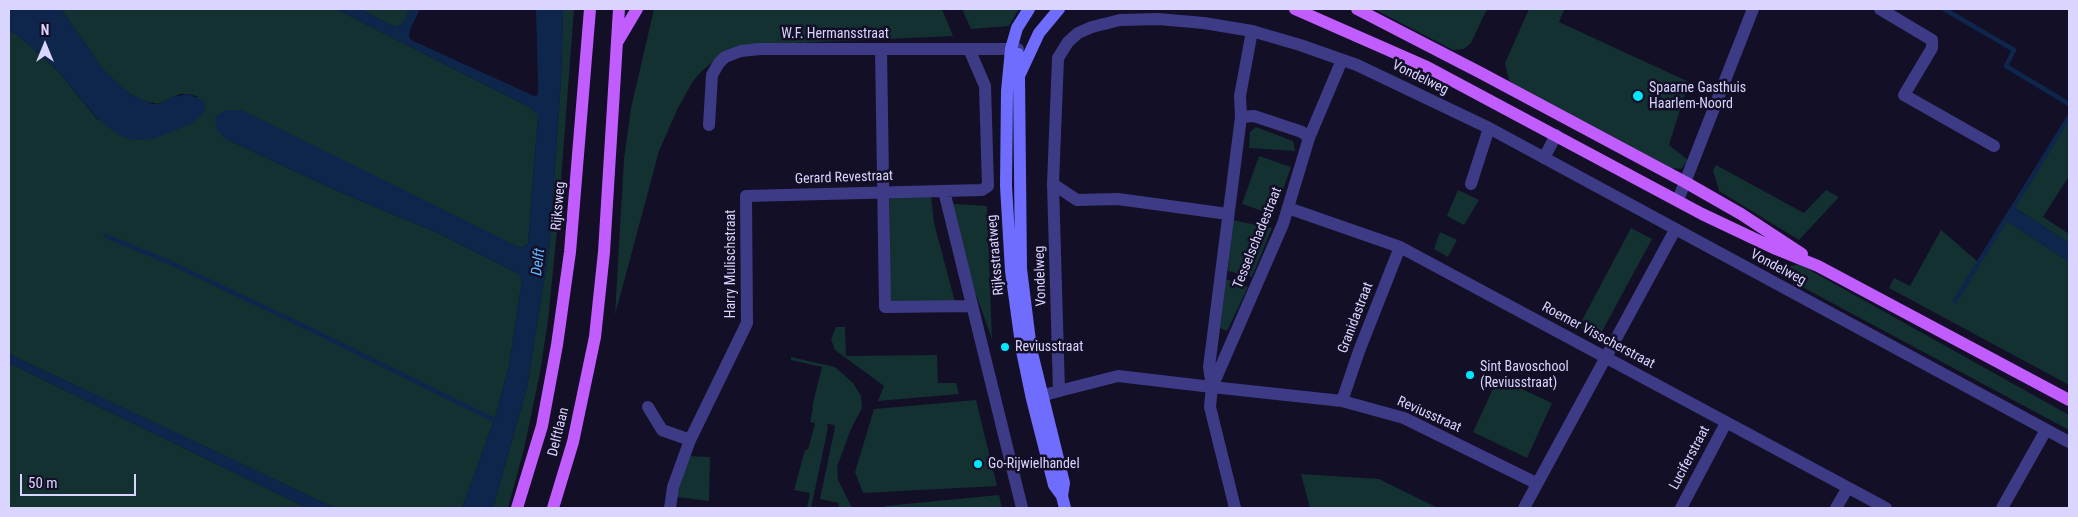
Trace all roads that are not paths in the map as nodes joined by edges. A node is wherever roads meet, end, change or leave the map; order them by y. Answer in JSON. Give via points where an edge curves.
{"nodes":[{"id":1,"x":590,"y":9,"type":"edge"},
{"id":2,"x":619,"y":9,"type":"edge"},
{"id":3,"x":637,"y":9,"type":"edge"},
{"id":4,"x":1029,"y":9,"type":"edge"},
{"id":5,"x":1039,"y":9,"type":"edge"},
{"id":6,"x":1059,"y":9,"type":"edge"},
{"id":7,"x":1295,"y":9,"type":"edge"},
{"id":8,"x":1357,"y":9,"type":"edge"},
{"id":9,"x":1753,"y":9,"type":"edge"},
{"id":10,"x":1880,"y":9,"type":"edge"},
{"id":11,"x":1252,"y":31,"type":"junction"},
{"id":12,"x":617,"y":43,"type":"junction"},
{"id":13,"x":881,"y":49,"type":"junction"},
{"id":14,"x":969,"y":49,"type":"junction"},
{"id":15,"x":1015,"y":49,"type":"junction"},
{"id":16,"x":1342,"y":60,"type":"junction"},
{"id":17,"x":1019,"y":76,"type":"junction"},
{"id":18,"x":1241,"y":117,"type":"junction"},
{"id":19,"x":710,"y":125,"type":"dead end"},
{"id":20,"x":1490,"y":128,"type":"junction"},
{"id":21,"x":1556,"y":135,"type":"junction"},
{"id":22,"x":1309,"y":138,"type":"junction"},
{"id":23,"x":1994,"y":146,"type":"dead end"},
{"id":24,"x":1544,"y":158,"type":"junction"},
{"id":25,"x":1685,"y":182,"type":"junction"},
{"id":26,"x":1053,"y":184,"type":"junction"},
{"id":27,"x":1471,"y":184,"type":"dead end"},
{"id":28,"x":882,"y":191,"type":"junction"},
{"id":29,"x":944,"y":191,"type":"junction"},
{"id":30,"x":746,"y":196,"type":"joint"},
{"id":31,"x":1678,"y":200,"type":"junction"},
{"id":32,"x":1288,"y":208,"type":"junction"},
{"id":33,"x":1228,"y":214,"type":"junction"},
{"id":34,"x":1675,"y":230,"type":"junction"},
{"id":35,"x":1400,"y":247,"type":"junction"},
{"id":36,"x":1818,"y":266,"type":"junction"},
{"id":37,"x":972,"y":306,"type":"junction"},
{"id":38,"x":1605,"y":356,"type":"junction"},
{"id":39,"x":1212,"y":387,"type":"junction"},
{"id":40,"x":1059,"y":391,"type":"junction"},
{"id":41,"x":1038,"y":397,"type":"junction"},
{"id":42,"x":2069,"y":400,"type":"edge"},
{"id":43,"x":1342,"y":401,"type":"junction"},
{"id":44,"x":648,"y":407,"type":"dead end"},
{"id":45,"x":1726,"y":423,"type":"junction"},
{"id":46,"x":2046,"y":430,"type":"junction"},
{"id":47,"x":690,"y":440,"type":"junction"},
{"id":48,"x":2069,"y":442,"type":"edge"},
{"id":49,"x":531,"y":462,"type":"joint"},
{"id":50,"x":1536,"y":483,"type":"junction"},
{"id":51,"x":1847,"y":488,"type":"junction"},
{"id":52,"x":1063,"y":502,"type":"edge"},
{"id":53,"x":517,"y":508,"type":"edge"},
{"id":54,"x":553,"y":508,"type":"edge"},
{"id":55,"x":670,"y":508,"type":"edge"},
{"id":56,"x":1022,"y":508,"type":"edge"},
{"id":57,"x":1235,"y":508,"type":"edge"},
{"id":58,"x":1524,"y":508,"type":"edge"},
{"id":59,"x":1680,"y":508,"type":"edge"},
{"id":60,"x":1836,"y":508,"type":"edge"},
{"id":61,"x":1886,"y":508,"type":"edge"},
{"id":62,"x":2002,"y":508,"type":"edge"}],
"edges":[{"from":1,"to":49,"type":"main road","name":"Rijksweg","via":[[570,252],[542,426]]},
{"from":2,"to":12,"type":"main road"},
{"from":3,"to":12,"type":"main road"},
{"from":4,"to":15,"type":"main road","name":"Rijksstraatweg","via":[[1017,28]]},
{"from":5,"to":15,"type":"main road","name":"Rijksstraatweg"},
{"from":6,"to":17,"type":"main road","name":"Rijksstraatweg","via":[[1039,33]]},
{"from":7,"to":21,"type":"main road","name":"Vondelweg","via":[[1426,67]]},
{"from":8,"to":25,"type":"main road","name":"Vondelweg"},
{"from":9,"to":25,"type":"street"},
{"from":10,"to":23,"type":"street","via":[[1932,40],[1932,48],[1904,96]]},
{"from":11,"to":16,"type":"street","name":"Vondelweg"},
{"from":11,"to":18,"type":"street","name":"Tesselschadestraat","via":[[1240,96]]},
{"from":11,"to":26,"type":"street","name":"Vondelweg","via":[[1158,19],[1105,22],[1078,33],[1062,50],[1056,65]]},
{"from":12,"to":54,"type":"main road","name":"Delftlaan","via":[[604,252],[595,337],[573,442]]},
{"from":13,"to":14,"type":"street","name":"W.F. Hermansstraat"},
{"from":13,"to":19,"type":"street","name":"W.F. Hermansstraat","via":[[760,49],[734,53],[720,63],[712,75]]},
{"from":13,"to":28,"type":"street"},
{"from":14,"to":15,"type":"street","name":"W.F. Hermansstraat"},
{"from":14,"to":29,"type":"street","via":[[985,86],[988,186],[982,190]]},
{"from":15,"to":17,"type":"main road","name":"Rijksstraatweg"},
{"from":15,"to":41,"type":"main road","name":"Rijksstraatweg","via":[[1006,127],[1011,270],[1022,351]]},
{"from":16,"to":20,"type":"street","name":"Vondelweg"},
{"from":16,"to":22,"type":"street","name":"Tesselschadestraat"},
{"from":17,"to":41,"type":"main road","name":"Rijksstraatweg","via":[[1022,269]]},
{"from":18,"to":22,"type":"street","via":[[1254,116],[1302,132]]},
{"from":18,"to":33,"type":"street","name":"Tesselschadestraat"},
{"from":20,"to":24,"type":"street","name":"Vondelweg"},
{"from":20,"to":27,"type":"street"},
{"from":21,"to":24,"type":"street"},
{"from":21,"to":31,"type":"main road","name":"Vondelweg"},
{"from":22,"to":32,"type":"street","name":"Tesselschadestraat"},
{"from":24,"to":34,"type":"street","name":"Vondelweg"},
{"from":25,"to":31,"type":"street"},
{"from":25,"to":36,"type":"main road","name":"Vondelweg","via":[[1781,239]]},
{"from":26,"to":33,"type":"street","via":[[1077,200],[1118,199]]},
{"from":26,"to":40,"type":"street","name":"Vondelweg"},
{"from":28,"to":29,"type":"street","name":"Gerard Revestraat"},
{"from":28,"to":30,"type":"street","name":"Gerard Revestraat"},
{"from":28,"to":37,"type":"street","via":[[884,307]]},
{"from":29,"to":37,"type":"street"},
{"from":30,"to":47,"type":"street","name":"Harry Mulischstraat","via":[[747,323]]},
{"from":31,"to":36,"type":"main road","name":"Vondelweg"},
{"from":32,"to":35,"type":"street","name":"Roemer Visscherstraat"},
{"from":32,"to":39,"type":"street","name":"Tesselschadestraat"},
{"from":33,"to":39,"type":"street","name":"Tesselschadestraat","via":[[1208,367]]},
{"from":34,"to":38,"type":"street"},
{"from":34,"to":46,"type":"street","name":"Vondelweg"},
{"from":35,"to":38,"type":"street","name":"Roemer Visscherstraat"},
{"from":35,"to":43,"type":"street","name":"Granidastraat"},
{"from":36,"to":42,"type":"main road","name":"Vondelweg"},
{"from":37,"to":56,"type":"street"},
{"from":38,"to":45,"type":"street","name":"Roemer Visscherstraat"},
{"from":38,"to":50,"type":"street"},
{"from":39,"to":40,"type":"street","name":"Reviusstraat","via":[[1118,376]]},
{"from":39,"to":43,"type":"street","name":"Reviusstraat"},
{"from":39,"to":57,"type":"street","name":"Tesselschadestraat","via":[[1210,407]]},
{"from":40,"to":41,"type":"street"},
{"from":41,"to":52,"type":"main road","name":"Rijksstraatweg","via":[[1054,486]]},
{"from":43,"to":50,"type":"street","name":"Reviusstraat","via":[[1404,418]]},
{"from":44,"to":47,"type":"street","via":[[662,430]]},
{"from":45,"to":51,"type":"street","name":"Roemer Visscherstraat"},
{"from":45,"to":59,"type":"street","name":"Luciferstraat"},
{"from":46,"to":48,"type":"street","name":"Vondelweg"},
{"from":46,"to":62,"type":"street"},
{"from":47,"to":55,"type":"street","name":"Harry Mulischstraat","via":[[673,487]]},
{"from":49,"to":53,"type":"main road","name":"Delftlaan"},
{"from":50,"to":58,"type":"street"},
{"from":51,"to":60,"type":"street"},
{"from":51,"to":61,"type":"street","name":"Roemer Visscherstraat"}]}
